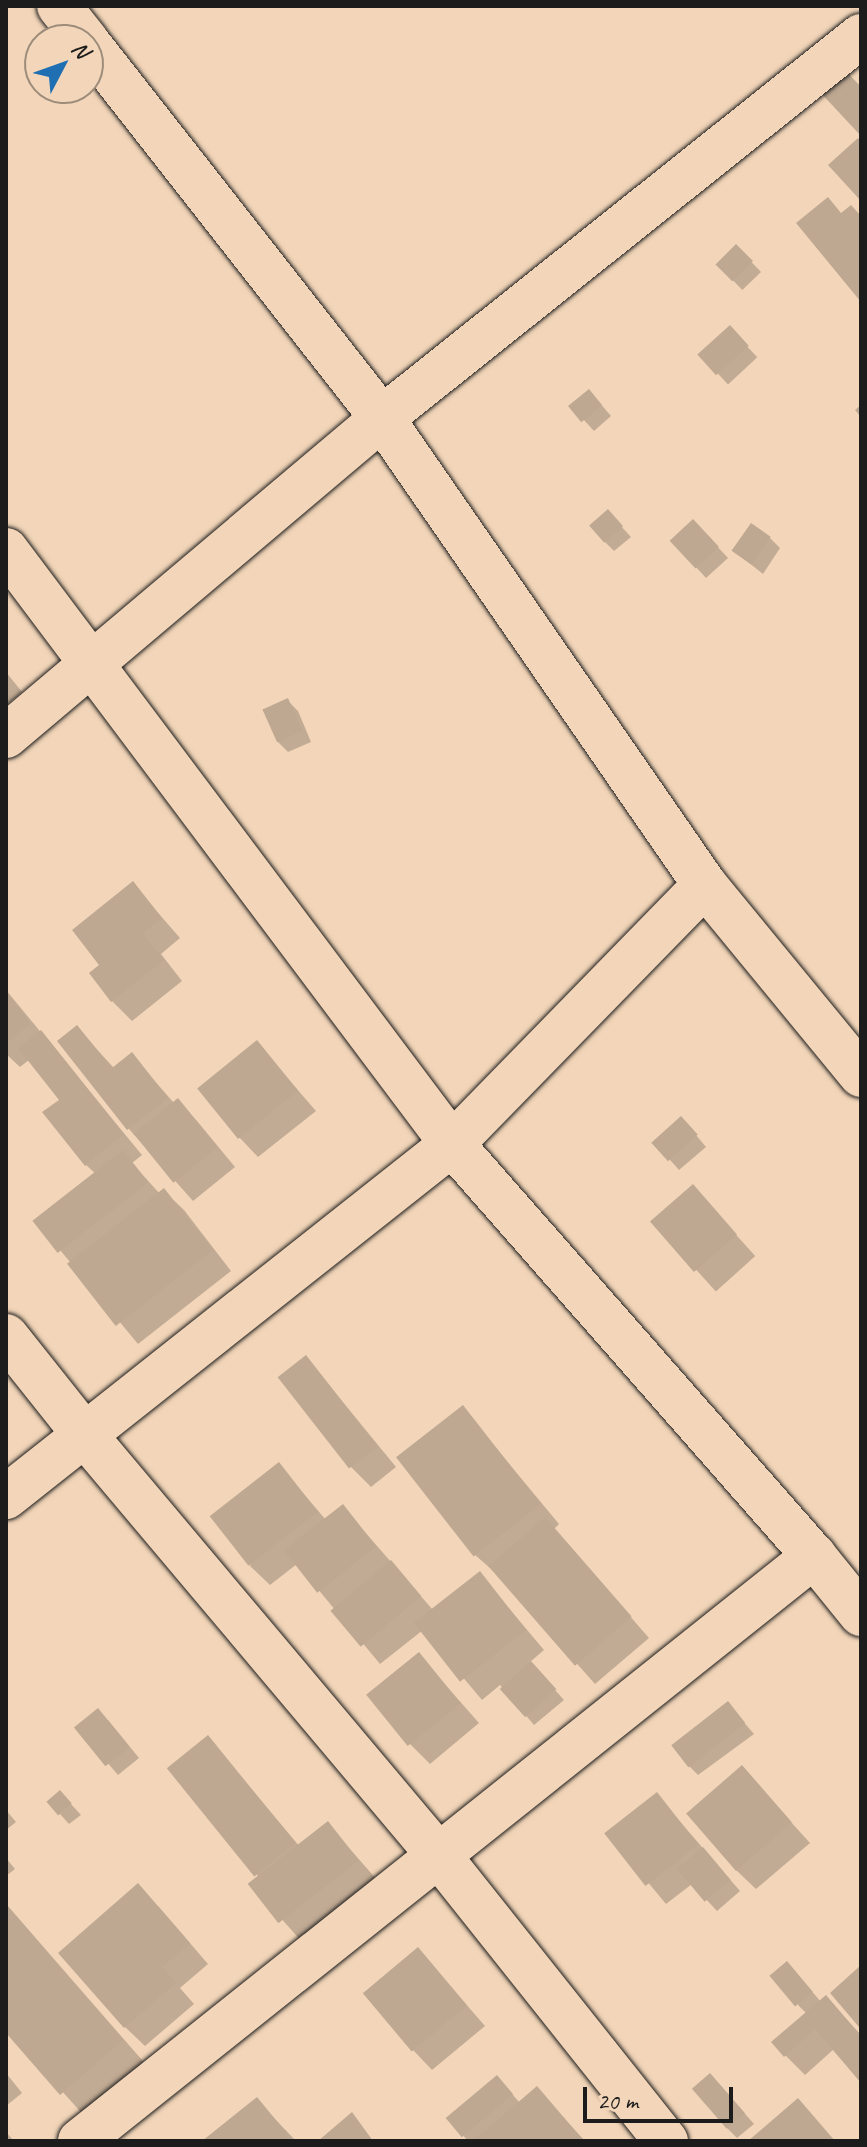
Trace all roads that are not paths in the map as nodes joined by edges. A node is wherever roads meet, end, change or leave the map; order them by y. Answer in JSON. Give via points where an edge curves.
{"nodes":[{"id":1,"x":59,"y":6,"type":"edge"},
{"id":2,"x":73,"y":24,"type":"edge"},
{"id":3,"x":861,"y":36,"type":"edge"},
{"id":4,"x":104,"y":64,"type":"edge"},
{"id":5,"x":382,"y":418,"type":"junction"},
{"id":6,"x":6,"y":550,"type":"edge"},
{"id":7,"x":94,"y":665,"type":"junction"},
{"id":8,"x":6,"y":736,"type":"edge"},
{"id":9,"x":705,"y":885,"type":"junction"},
{"id":10,"x":861,"y":1075,"type":"edge"},
{"id":11,"x":452,"y":1144,"type":"junction"},
{"id":12,"x":6,"y":1336,"type":"edge"},
{"id":13,"x":84,"y":1434,"type":"junction"},
{"id":14,"x":6,"y":1497,"type":"edge"},
{"id":15,"x":814,"y":1556,"type":"junction"},
{"id":16,"x":861,"y":1614,"type":"edge"},
{"id":17,"x":440,"y":1857,"type":"junction"},
{"id":18,"x":80,"y":2141,"type":"edge"},
{"id":19,"x":666,"y":2141,"type":"edge"}],
"edges":[{"from":1,"to":2,"type":"street"},
{"from":3,"to":5,"type":"street"},
{"from":4,"to":5,"type":"street"},
{"from":5,"to":7,"type":"street"},
{"from":5,"to":9,"type":"street"},
{"from":6,"to":7,"type":"street"},
{"from":7,"to":8,"type":"street"},
{"from":7,"to":11,"type":"street"},
{"from":9,"to":10,"type":"street"},
{"from":9,"to":11,"type":"street"},
{"from":11,"to":13,"type":"street"},
{"from":11,"to":15,"type":"street"},
{"from":12,"to":13,"type":"street"},
{"from":13,"to":14,"type":"street"},
{"from":13,"to":17,"type":"street"},
{"from":15,"to":16,"type":"street"},
{"from":15,"to":17,"type":"street"},
{"from":17,"to":18,"type":"street"},
{"from":17,"to":19,"type":"street"}]}
